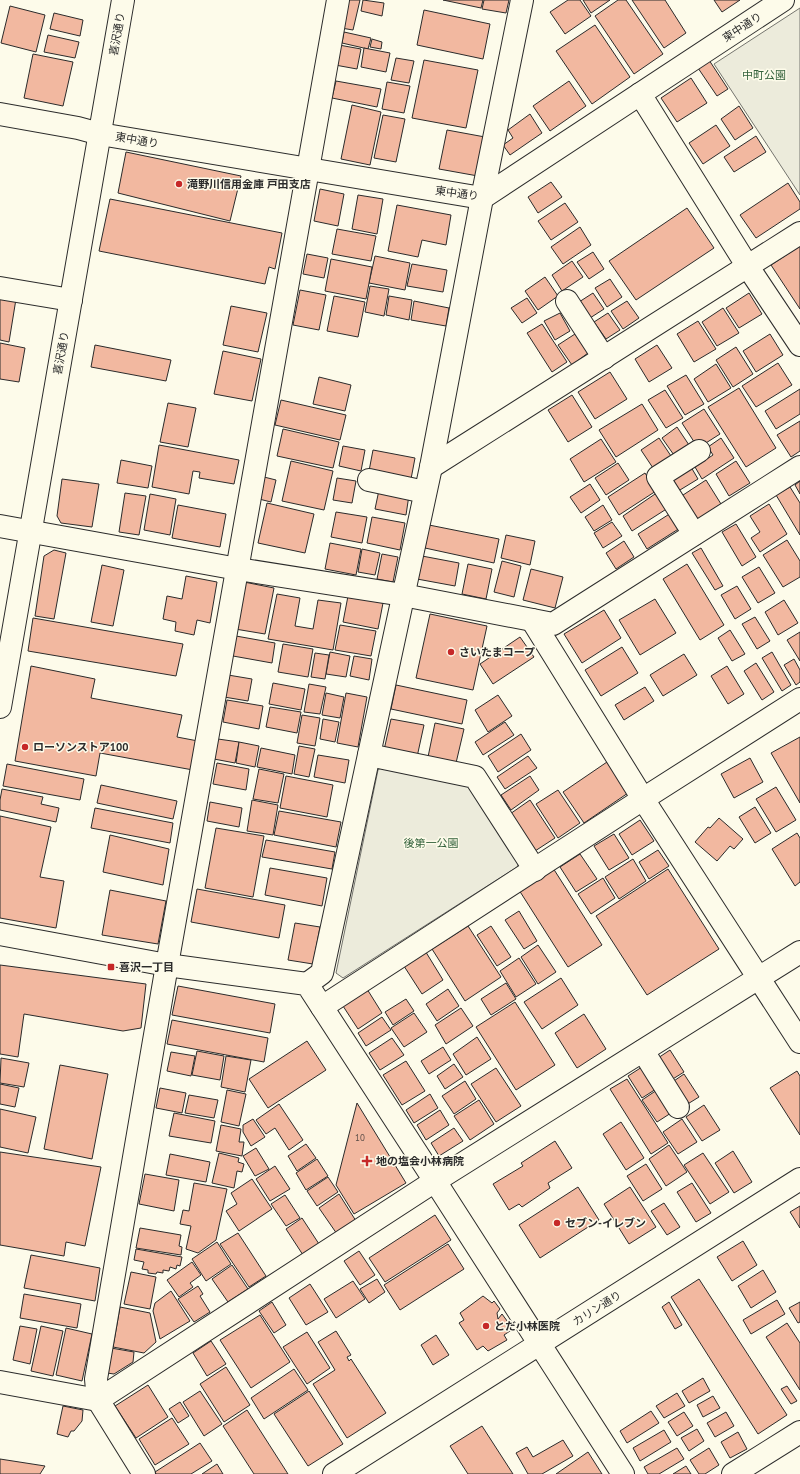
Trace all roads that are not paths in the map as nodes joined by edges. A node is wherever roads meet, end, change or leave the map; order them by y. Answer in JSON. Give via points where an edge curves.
{"nodes":[{"id":1,"x":123,"y":0,"type":"edge"},
{"id":2,"x":338,"y":0,"type":"edge"},
{"id":3,"x":522,"y":0,"type":"edge"},
{"id":4,"x":783,"y":0,"type":"edge"},
{"id":5,"x":640,"y":94,"type":"junction"},
{"id":6,"x":0,"y":114,"type":"edge"},
{"id":7,"x":100,"y":134,"type":"junction"},
{"id":8,"x":308,"y":170,"type":"junction"},
{"id":9,"x":482,"y":198,"type":"junction"},
{"id":10,"x":800,"y":234,"type":"edge"},
{"id":11,"x":748,"y":267,"type":"junction"},
{"id":12,"x":0,"y":288,"type":"edge"},
{"id":13,"x":71,"y":300,"type":"junction"},
{"id":14,"x":567,"y":301,"type":"dead end"},
{"id":15,"x":800,"y":345,"type":"edge"},
{"id":16,"x":604,"y":358,"type":"junction"},
{"id":17,"x":700,"y":451,"type":"dead end"},
{"id":18,"x":431,"y":467,"type":"junction"},
{"id":19,"x":800,"y":467,"type":"edge"},
{"id":20,"x":369,"y":480,"type":"dead end"},
{"id":21,"x":425,"y":492,"type":"junction"},
{"id":22,"x":0,"y":526,"type":"edge"},
{"id":23,"x":31,"y":531,"type":"junction"},
{"id":24,"x":694,"y":534,"type":"junction"},
{"id":25,"x":238,"y":569,"type":"junction"},
{"id":26,"x":403,"y":595,"type":"junction"},
{"id":27,"x":532,"y":620,"type":"junction"},
{"id":28,"x":800,"y":700,"type":"edge"},
{"id":29,"x":0,"y":707,"type":"edge"},
{"id":30,"x":369,"y":755,"type":"junction"},
{"id":31,"x":643,"y":799,"type":"junction"},
{"id":32,"x":535,"y":870,"type":"junction"},
{"id":33,"x":0,"y":934,"type":"edge"},
{"id":34,"x":800,"y":952,"type":"edge"},
{"id":35,"x":167,"y":965,"type":"junction"},
{"id":36,"x":759,"y":978,"type":"junction"},
{"id":37,"x":307,"y":984,"type":"junction"},
{"id":38,"x":322,"y":1007,"type":"junction"},
{"id":39,"x":800,"y":1042,"type":"edge"},
{"id":40,"x":643,"y":1051,"type":"junction"},
{"id":41,"x":678,"y":1107,"type":"dead end"},
{"id":42,"x":800,"y":1179,"type":"edge"},
{"id":43,"x":435,"y":1181,"type":"junction"},
{"id":44,"x":539,"y":1344,"type":"junction"},
{"id":45,"x":0,"y":1382,"type":"edge"},
{"id":46,"x":98,"y":1400,"type":"junction"},
{"id":47,"x":800,"y":1432,"type":"edge"},
{"id":48,"x":746,"y":1471,"type":"edge"},
{"id":49,"x":144,"y":1474,"type":"edge"},
{"id":50,"x":334,"y":1474,"type":"edge"},
{"id":51,"x":623,"y":1474,"type":"edge"}],
"edges":[{"from":1,"to":7,"type":"street","name":"喜沢通り"},
{"from":2,"to":8,"type":"street"},
{"from":3,"to":9,"type":"street"},
{"from":4,"to":5,"type":"street","name":"東中通り"},
{"from":5,"to":9,"type":"street","name":"東中通り"},
{"from":5,"to":11,"type":"street"},
{"from":6,"to":7,"type":"street","name":"東中通り"},
{"from":7,"to":8,"type":"street","name":"東中通り"},
{"from":7,"to":13,"type":"street","name":"喜沢通り"},
{"from":8,"to":9,"type":"street","name":"東中通り"},
{"from":8,"to":25,"type":"street"},
{"from":9,"to":18,"type":"street"},
{"from":10,"to":11,"type":"street"},
{"from":11,"to":15,"type":"street"},
{"from":11,"to":16,"type":"street"},
{"from":12,"to":13,"type":"street"},
{"from":13,"to":23,"type":"street","name":"喜沢通り"},
{"from":14,"to":16,"type":"street"},
{"from":16,"to":18,"type":"street"},
{"from":17,"to":24,"type":"street","via":[[658,477]]},
{"from":18,"to":21,"type":"street"},
{"from":19,"to":24,"type":"street"},
{"from":20,"to":21,"type":"street"},
{"from":21,"to":26,"type":"street"},
{"from":22,"to":23,"type":"street"},
{"from":23,"to":25,"type":"street"},
{"from":23,"to":29,"type":"street","name":"喜沢通り"},
{"from":24,"to":27,"type":"street","via":[[553,624]]},
{"from":25,"to":26,"type":"street"},
{"from":25,"to":35,"type":"street"},
{"from":26,"to":27,"type":"street"},
{"from":26,"to":30,"type":"street"},
{"from":27,"to":31,"type":"street"},
{"from":28,"to":31,"type":"street"},
{"from":30,"to":32,"type":"street","via":[[476,777]]},
{"from":30,"to":37,"type":"street","via":[[322,974]]},
{"from":31,"to":32,"type":"street"},
{"from":31,"to":36,"type":"street"},
{"from":32,"to":38,"type":"street"},
{"from":33,"to":35,"type":"street"},
{"from":34,"to":36,"type":"street"},
{"from":35,"to":37,"type":"street"},
{"from":35,"to":46,"type":"street","via":[[96,1379]]},
{"from":36,"to":39,"type":"street"},
{"from":36,"to":40,"type":"street"},
{"from":37,"to":38,"type":"street"},
{"from":38,"to":43,"type":"street"},
{"from":40,"to":41,"type":"street"},
{"from":40,"to":43,"type":"street"},
{"from":42,"to":44,"type":"street","name":"カリン通り"},
{"from":43,"to":44,"type":"street"},
{"from":43,"to":46,"type":"street"},
{"from":44,"to":50,"type":"street","name":"カリン通り"},
{"from":44,"to":51,"type":"street"},
{"from":45,"to":46,"type":"street"},
{"from":46,"to":49,"type":"street"},
{"from":47,"to":48,"type":"street"}]}
